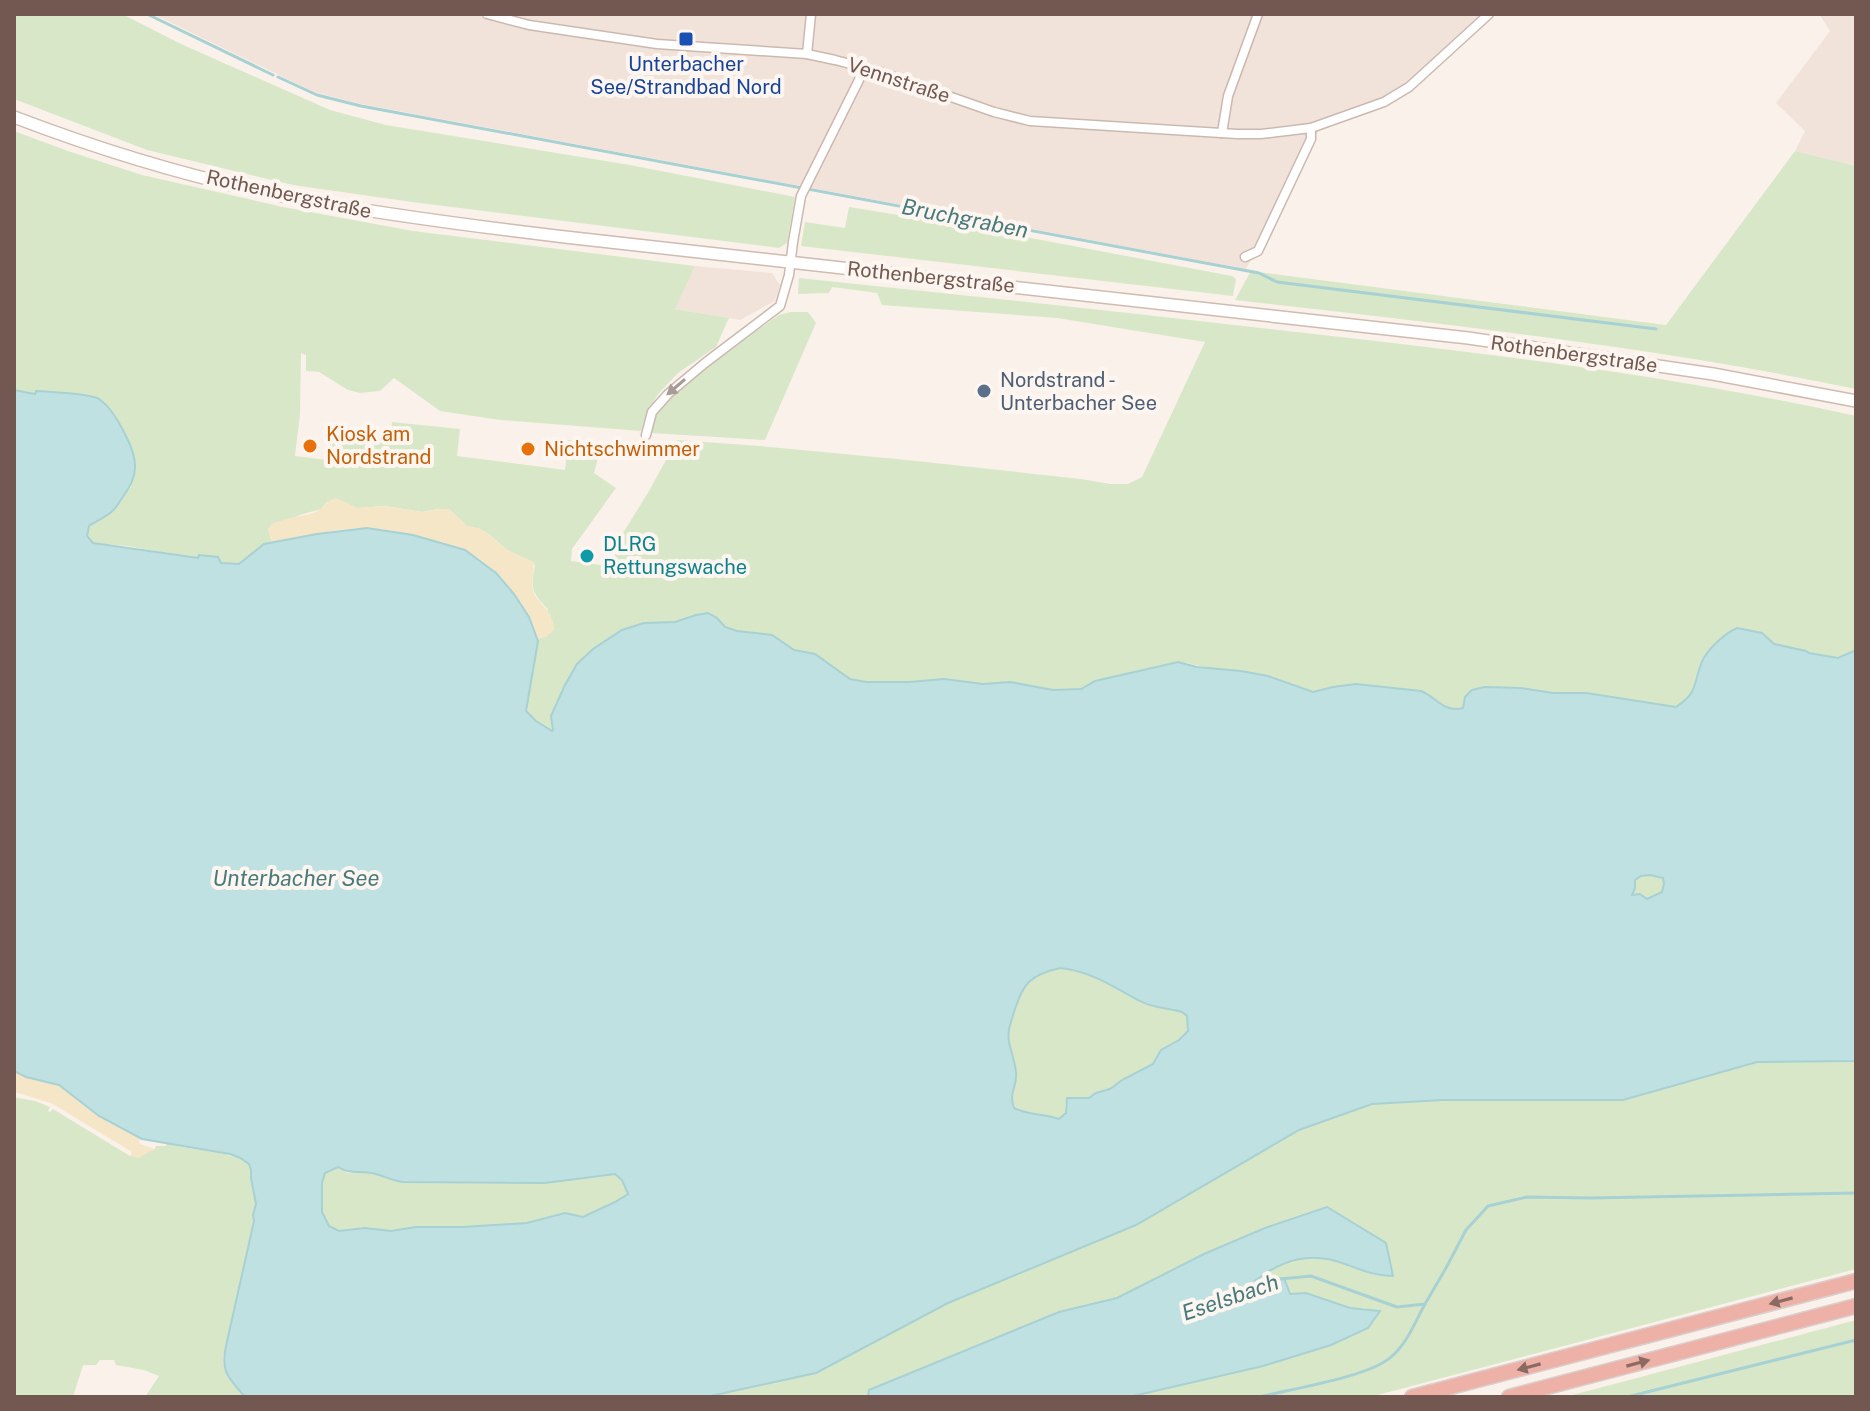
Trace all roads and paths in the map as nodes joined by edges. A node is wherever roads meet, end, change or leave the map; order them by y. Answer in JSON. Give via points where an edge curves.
{"nodes":[{"id":1,"x":487,"y":14,"type":"edge"},
{"id":2,"x":811,"y":14,"type":"edge"},
{"id":3,"x":1258,"y":14,"type":"edge"},
{"id":4,"x":1489,"y":14,"type":"edge"},
{"id":5,"x":807,"y":54,"type":"junction"},
{"id":6,"x":861,"y":67,"type":"junction"},
{"id":7,"x":14,"y":117,"type":"edge"},
{"id":8,"x":1311,"y":128,"type":"junction"},
{"id":9,"x":1222,"y":133,"type":"junction"},
{"id":10,"x":1245,"y":257,"type":"dead end"},
{"id":11,"x":790,"y":262,"type":"junction"},
{"id":12,"x":1856,"y":401,"type":"edge"},
{"id":13,"x":646,"y":435,"type":"dead end"},
{"id":14,"x":1856,"y":1281,"type":"edge"},
{"id":15,"x":1856,"y":1306,"type":"edge"},
{"id":16,"x":1412,"y":1397,"type":"edge"},
{"id":17,"x":1509,"y":1397,"type":"edge"}],
"edges":[{"from":1,"to":5,"type":"street","name":"Vennstraße","via":[[657,44]]},
{"from":2,"to":5,"type":"street"},
{"from":3,"to":9,"type":"street","via":[[1228,96]]},
{"from":4,"to":8,"type":"street","name":"Vennstraße","via":[[1409,87],[1384,102]]},
{"from":5,"to":6,"type":"street","name":"Vennstraße"},
{"from":6,"to":9,"type":"street","name":"Vennstraße","via":[[1030,121]]},
{"from":6,"to":11,"type":"street","via":[[801,196]]},
{"from":7,"to":11,"type":"main road","name":"Rothenbergstraße","via":[[146,162],[286,196],[418,219]]},
{"from":8,"to":9,"type":"street","name":"Vennstraße"},
{"from":8,"to":10,"type":"street","via":[[1311,139],[1258,251]]},
{"from":11,"to":12,"type":"main road","name":"Rothenbergstraße","via":[[1468,338]]},
{"from":11,"to":13,"type":"street","one_way":true,"via":[[780,306],[668,394],[652,412]]},
{"from":14,"to":16,"type":"highway","one_way":true},
{"from":17,"to":15,"type":"highway","one_way":true}]}
